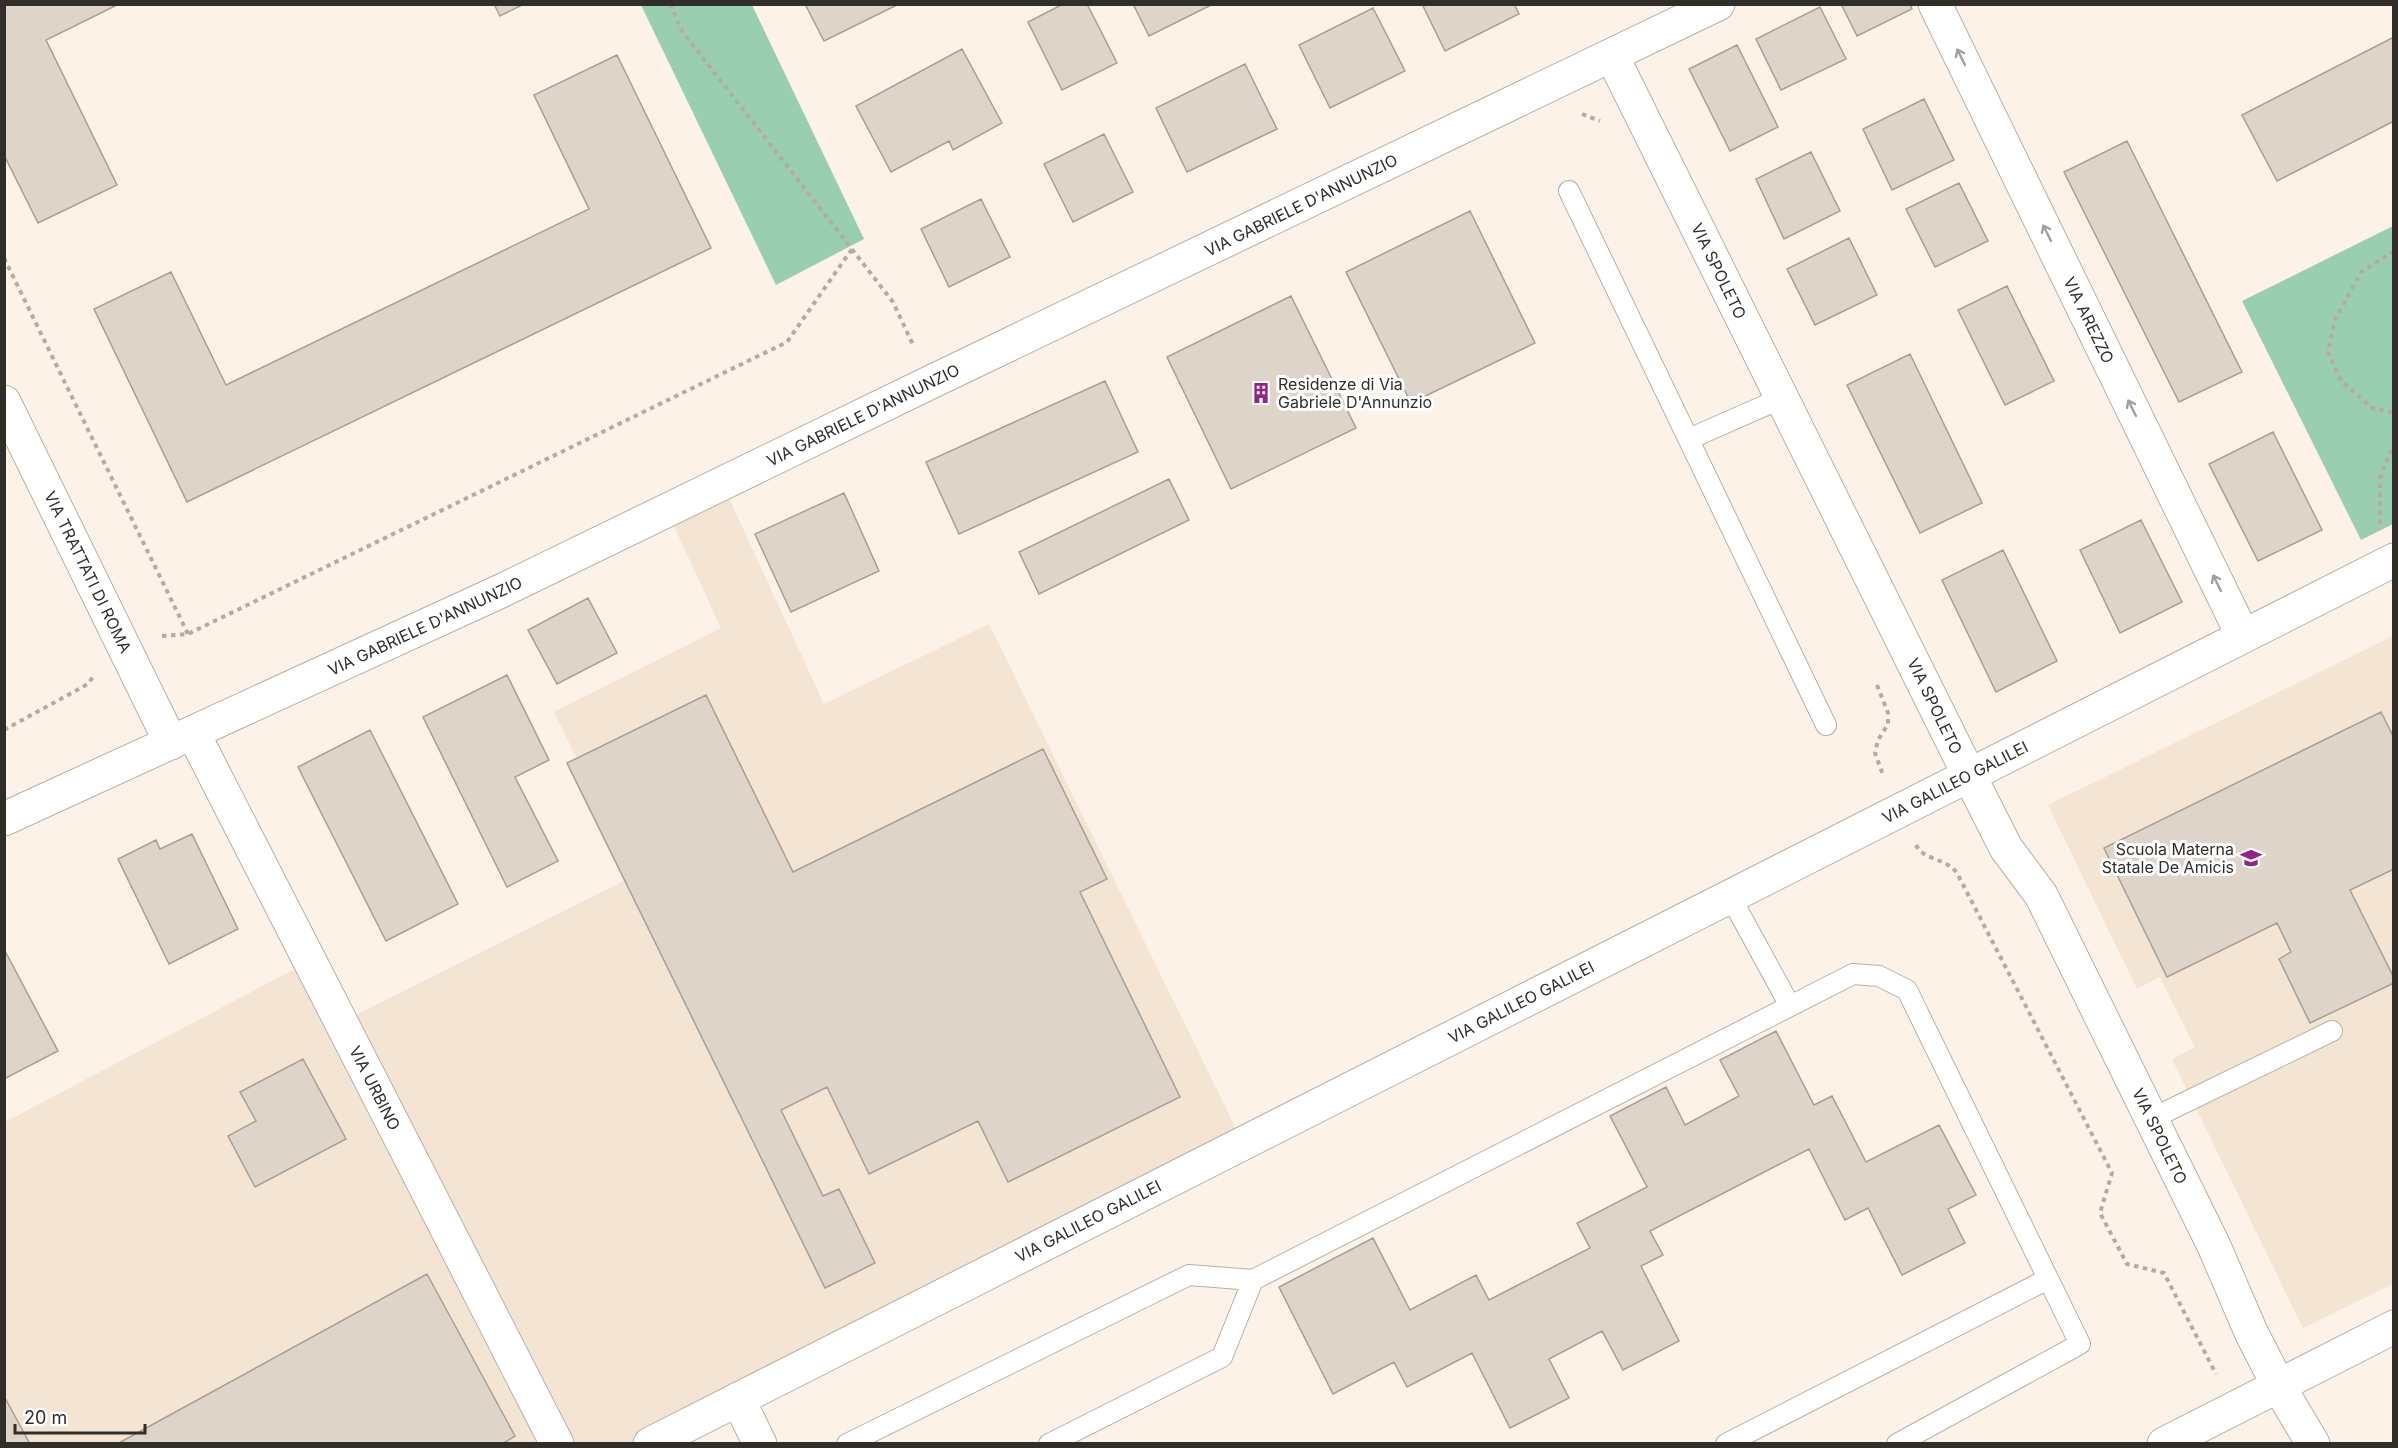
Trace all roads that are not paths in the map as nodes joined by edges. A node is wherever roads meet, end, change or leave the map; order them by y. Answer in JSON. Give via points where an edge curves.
{"nodes":[{"id":1,"x":1718,"y":4,"type":"edge"},
{"id":2,"x":1935,"y":4,"type":"edge"},
{"id":3,"x":1612,"y":56,"type":"junction"},
{"id":4,"x":1569,"y":191,"type":"dead end"},
{"id":5,"x":1782,"y":398,"type":"junction"},
{"id":6,"x":4,"y":402,"type":"edge"},
{"id":7,"x":1689,"y":439,"type":"junction"},
{"id":8,"x":2393,"y":560,"type":"edge"},
{"id":9,"x":2243,"y":636,"type":"junction"},
{"id":10,"x":1826,"y":725,"type":"dead end"},
{"id":11,"x":182,"y":738,"type":"junction"},
{"id":12,"x":1969,"y":775,"type":"junction"},
{"id":13,"x":4,"y":819,"type":"edge"},
{"id":14,"x":1731,"y":896,"type":"junction"},
{"id":15,"x":1790,"y":1006,"type":"junction"},
{"id":16,"x":2332,"y":1031,"type":"dead end"},
{"id":17,"x":2151,"y":1119,"type":"junction"},
{"id":18,"x":2048,"y":1279,"type":"junction"},
{"id":19,"x":1253,"y":1280,"type":"junction"},
{"id":20,"x":2394,"y":1327,"type":"edge"},
{"id":21,"x":2278,"y":1386,"type":"junction"},
{"id":22,"x":738,"y":1399,"type":"junction"},
{"id":23,"x":557,"y":1443,"type":"edge"},
{"id":24,"x":650,"y":1443,"type":"edge"},
{"id":25,"x":760,"y":1443,"type":"edge"},
{"id":26,"x":847,"y":1443,"type":"edge"},
{"id":27,"x":1049,"y":1443,"type":"edge"},
{"id":28,"x":1726,"y":1443,"type":"edge"},
{"id":29,"x":1897,"y":1443,"type":"edge"},
{"id":30,"x":2164,"y":1443,"type":"edge"},
{"id":31,"x":2313,"y":1443,"type":"edge"}],
"edges":[{"from":1,"to":3,"type":"street","name":"VIA GABRIELE D'ANNUNZIO"},
{"from":9,"to":2,"type":"street","name":"VIA AREZZO","one_way":true},
{"from":3,"to":5,"type":"street","name":"VIA SPOLETO"},
{"from":3,"to":11,"type":"street","name":"VIA GABRIELE D'ANNUNZIO","via":[[501,591]]},
{"from":4,"to":7,"type":"lane"},
{"from":5,"to":7,"type":"lane"},
{"from":5,"to":12,"type":"street","name":"VIA SPOLETO"},
{"from":6,"to":11,"type":"street","name":"VIA TRATTATI DI ROMA","via":[[124,645]]},
{"from":7,"to":10,"type":"lane"},
{"from":8,"to":9,"type":"street","name":"VIA GALILEO GALILEI"},
{"from":9,"to":12,"type":"street","name":"VIA GALILEO GALILEI"},
{"from":11,"to":13,"type":"street","name":"VIA GABRIELE D'ANNUNZIO"},
{"from":11,"to":23,"type":"street","name":"VIA URBINO"},
{"from":12,"to":14,"type":"street","name":"VIA GALILEO GALILEI"},
{"from":12,"to":17,"type":"street","name":"VIA SPOLETO","via":[[2006,848],[2041,895]]},
{"from":14,"to":15,"type":"lane"},
{"from":14,"to":22,"type":"street","name":"VIA GALILEO GALILEI"},
{"from":15,"to":18,"type":"lane","via":[[1853,974],[1879,976],[1907,990]]},
{"from":15,"to":19,"type":"lane"},
{"from":16,"to":17,"type":"lane"},
{"from":17,"to":21,"type":"street","name":"VIA SPOLETO"},
{"from":18,"to":28,"type":"lane"},
{"from":18,"to":29,"type":"lane","via":[[2080,1344]]},
{"from":19,"to":26,"type":"lane","via":[[1189,1275]]},
{"from":19,"to":27,"type":"lane","via":[[1222,1357]]},
{"from":20,"to":21,"type":"street"},
{"from":21,"to":30,"type":"street"},
{"from":21,"to":31,"type":"street","name":"VIA SPOLETO"},
{"from":22,"to":24,"type":"street","name":"VIA GALILEO GALILEI"},
{"from":22,"to":25,"type":"street"}]}
